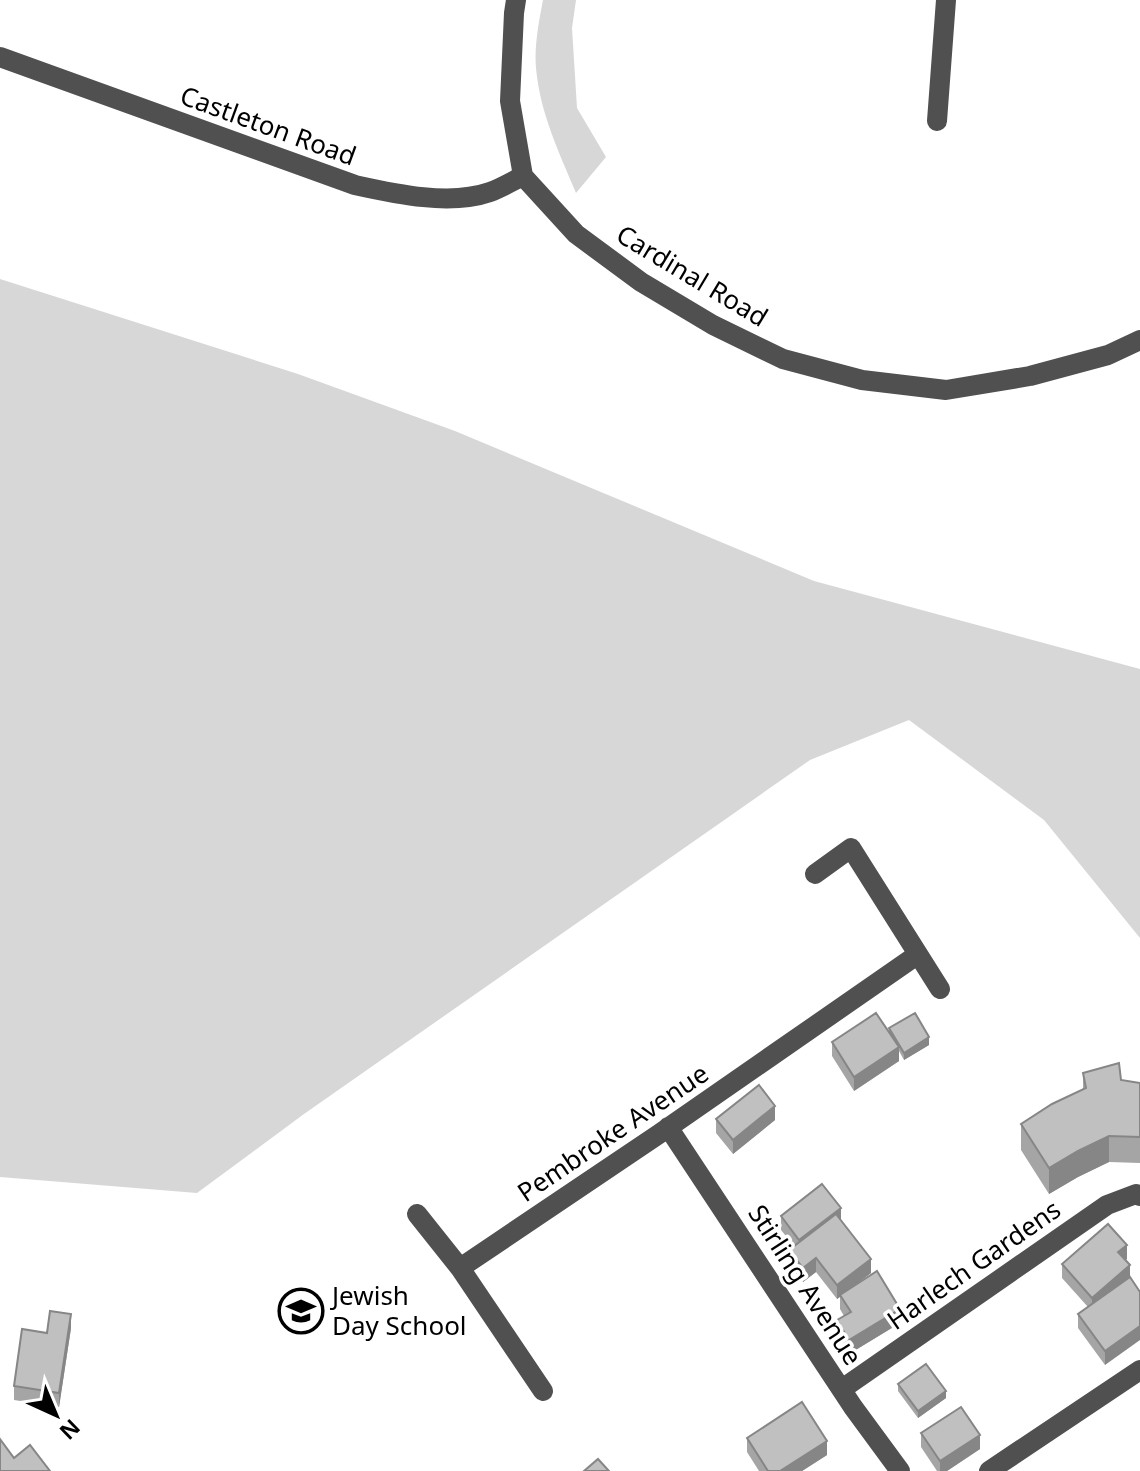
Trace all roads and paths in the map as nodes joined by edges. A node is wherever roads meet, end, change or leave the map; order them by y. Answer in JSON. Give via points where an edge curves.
{"nodes":[{"id":1,"x":516,"y":0,"type":"edge"},
{"id":2,"x":946,"y":0,"type":"edge"},
{"id":3,"x":0,"y":57,"type":"edge"},
{"id":4,"x":937,"y":121,"type":"dead end"},
{"id":5,"x":523,"y":176,"type":"junction"},
{"id":6,"x":1140,"y":340,"type":"edge"},
{"id":7,"x":815,"y":874,"type":"dead end"},
{"id":8,"x":917,"y":955,"type":"junction"},
{"id":9,"x":940,"y":989,"type":"dead end"},
{"id":10,"x":668,"y":1127,"type":"junction"},
{"id":11,"x":1140,"y":1196,"type":"edge"},
{"id":12,"x":417,"y":1214,"type":"dead end"},
{"id":13,"x":460,"y":1268,"type":"junction"},
{"id":14,"x":1140,"y":1370,"type":"edge"},
{"id":15,"x":842,"y":1389,"type":"junction"},
{"id":16,"x":543,"y":1391,"type":"dead end"},
{"id":17,"x":900,"y":1471,"type":"edge"},
{"id":18,"x":989,"y":1471,"type":"edge"}],
"edges":[{"from":1,"to":5,"type":"street","via":[[510,101]]},
{"from":2,"to":4,"type":"street"},
{"from":3,"to":5,"type":"street","name":"Castleton Road","via":[[355,185],[452,199],[490,193]]},
{"from":5,"to":6,"type":"street","name":"Cardinal Road","via":[[576,234],[641,282],[783,359],[849,377],[946,390],[1030,376],[1108,355]]},
{"from":7,"to":8,"type":"street","via":[[851,848]]},
{"from":8,"to":9,"type":"street"},
{"from":8,"to":10,"type":"street","name":"Pembroke Avenue"},
{"from":10,"to":13,"type":"street","name":"Pembroke Avenue"},
{"from":10,"to":15,"type":"street","name":"Stirling Avenue"},
{"from":11,"to":15,"type":"street","name":"Harlech Gardens","via":[[1107,1205]]},
{"from":12,"to":13,"type":"street"},
{"from":13,"to":16,"type":"street"},
{"from":14,"to":18,"type":"street"},
{"from":15,"to":17,"type":"street","name":"Stirling Avenue"}]}
